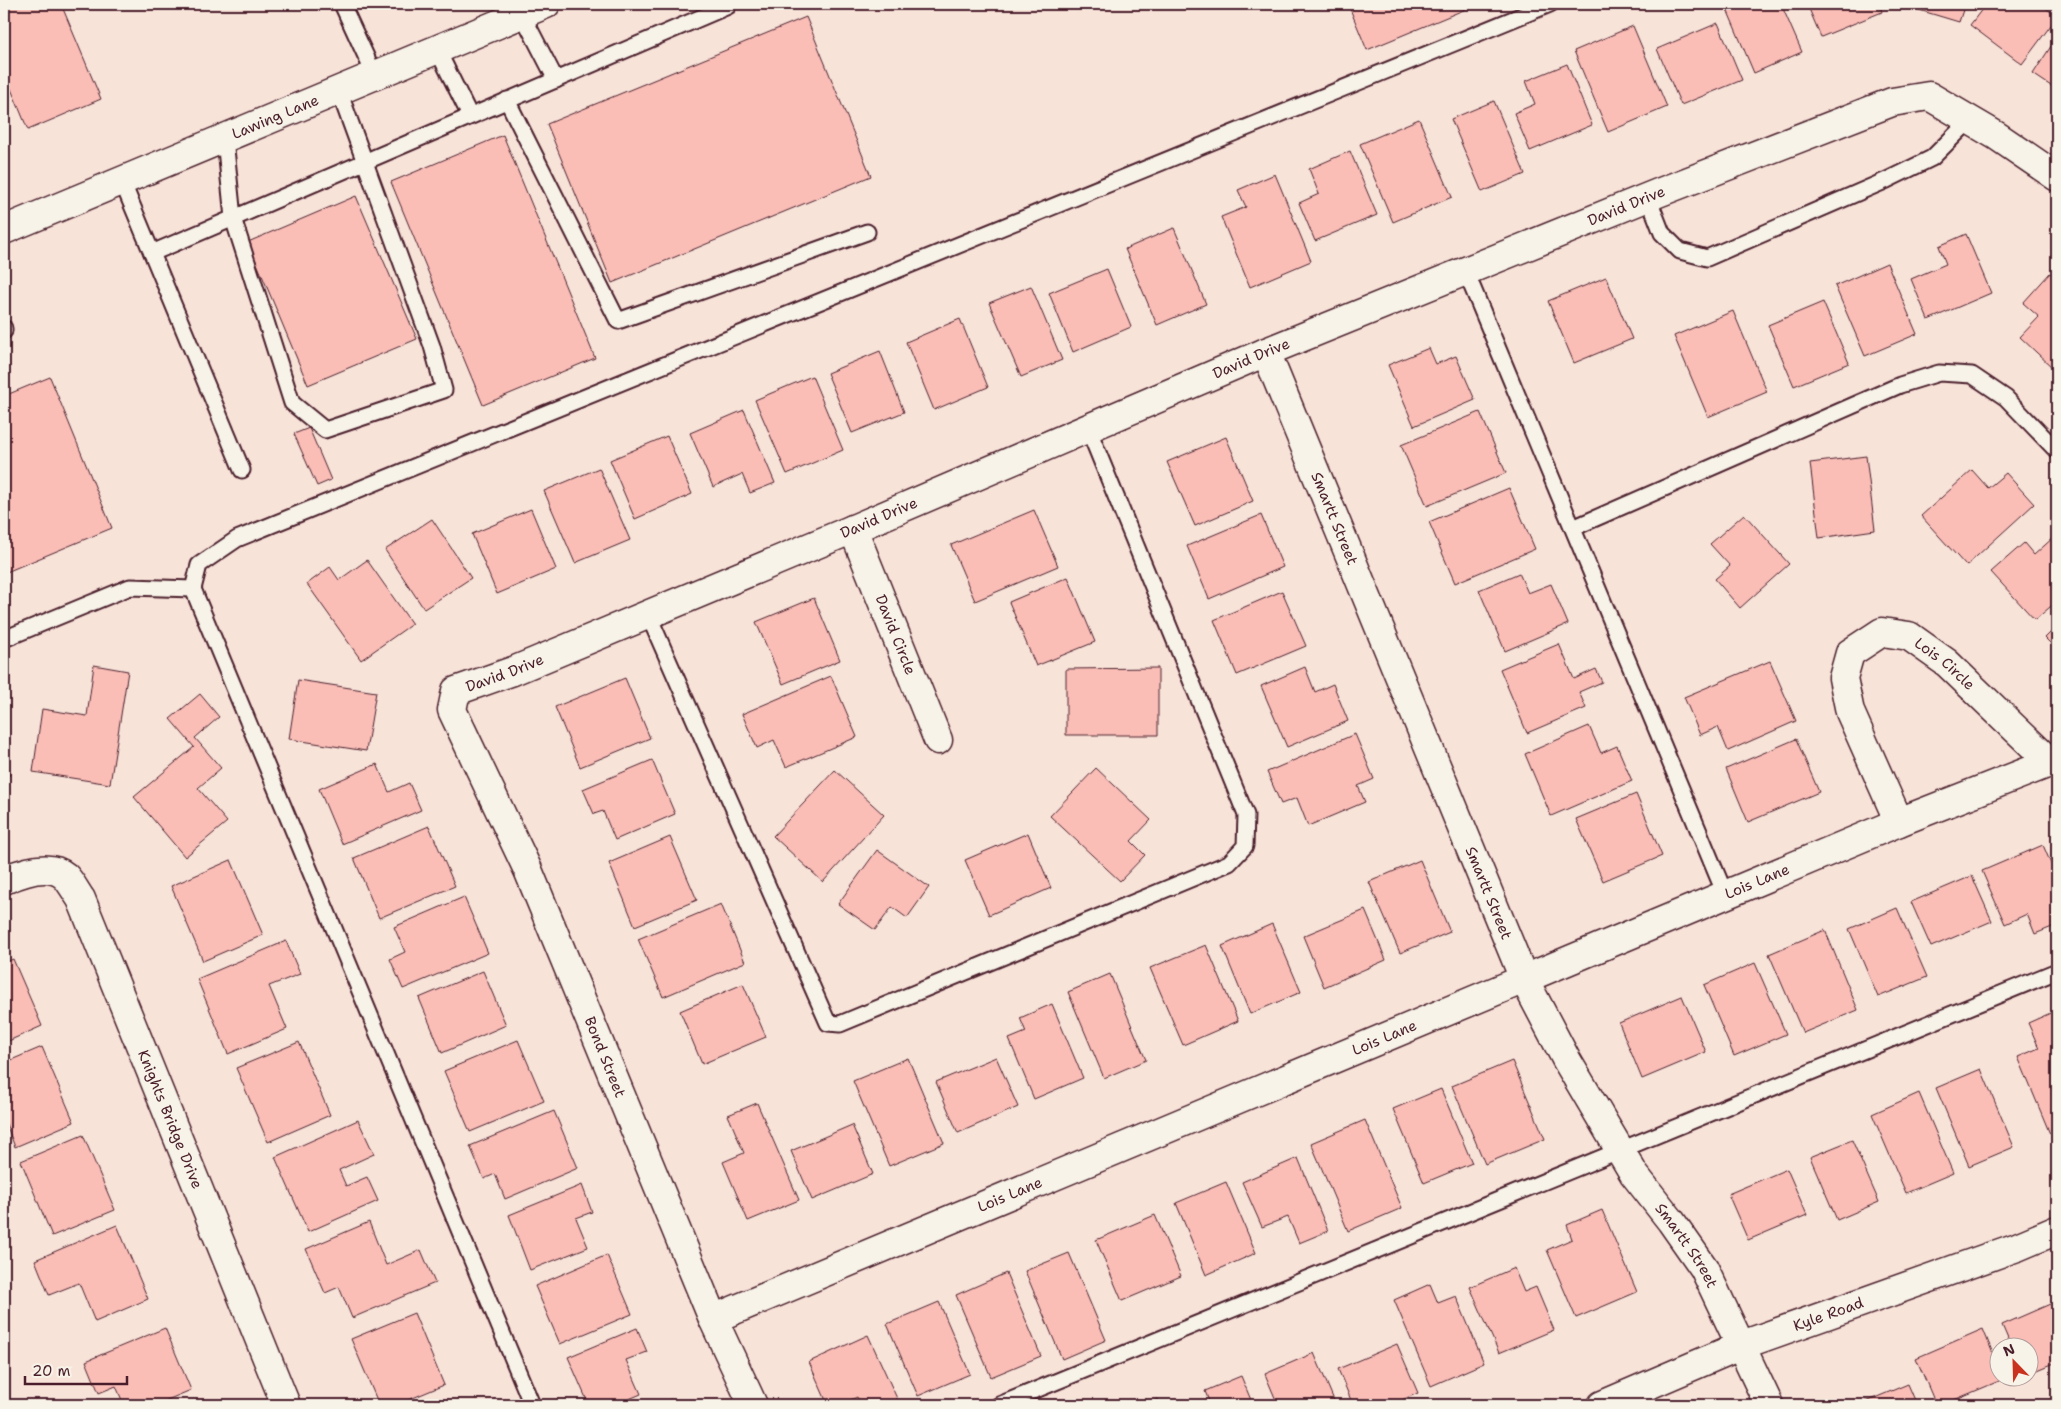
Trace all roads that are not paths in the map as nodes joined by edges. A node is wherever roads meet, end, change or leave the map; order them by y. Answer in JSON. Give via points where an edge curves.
{"nodes":[{"id":1,"x":342,"y":4,"type":"edge"},
{"id":2,"x":727,"y":4,"type":"edge"},
{"id":3,"x":1550,"y":4,"type":"edge"},
{"id":4,"x":534,"y":9,"type":"edge"},
{"id":5,"x":437,"y":49,"type":"junction"},
{"id":6,"x":375,"y":76,"type":"junction"},
{"id":7,"x":556,"y":80,"type":"junction"},
{"id":8,"x":339,"y":91,"type":"junction"},
{"id":9,"x":507,"y":100,"type":"junction"},
{"id":10,"x":470,"y":116,"type":"junction"},
{"id":11,"x":1970,"y":120,"type":"junction"},
{"id":12,"x":225,"y":139,"type":"junction"},
{"id":13,"x":366,"y":161,"type":"junction"},
{"id":14,"x":2057,"y":177,"type":"edge"},
{"id":15,"x":122,"y":182,"type":"junction"},
{"id":16,"x":1648,"y":197,"type":"junction"},
{"id":17,"x":233,"y":218,"type":"junction"},
{"id":18,"x":4,"y":230,"type":"edge"},
{"id":19,"x":867,"y":232,"type":"dead end"},
{"id":20,"x":152,"y":253,"type":"junction"},
{"id":21,"x":1466,"y":272,"type":"junction"},
{"id":22,"x":1266,"y":352,"type":"junction"},
{"id":23,"x":1088,"y":428,"type":"junction"},
{"id":24,"x":2057,"y":451,"type":"edge"},
{"id":25,"x":242,"y":470,"type":"dead end"},
{"id":26,"x":1573,"y":528,"type":"junction"},
{"id":27,"x":853,"y":529,"type":"junction"},
{"id":28,"x":193,"y":589,"type":"junction"},
{"id":29,"x":648,"y":614,"type":"junction"},
{"id":30,"x":4,"y":639,"type":"edge"},
{"id":31,"x":452,"y":710,"type":"joint"},
{"id":32,"x":938,"y":740,"type":"dead end"},
{"id":33,"x":2054,"y":761,"type":"edge"},
{"id":34,"x":1899,"y":822,"type":"junction"},
{"id":35,"x":13,"y":876,"type":"edge"},
{"id":36,"x":1725,"y":894,"type":"junction"},
{"id":37,"x":2057,"y":971,"type":"edge"},
{"id":38,"x":1524,"y":978,"type":"junction"},
{"id":39,"x":1620,"y":1151,"type":"junction"},
{"id":40,"x":2057,"y":1230,"type":"edge"},
{"id":41,"x":713,"y":1319,"type":"junction"},
{"id":42,"x":1742,"y":1345,"type":"junction"},
{"id":43,"x":286,"y":1405,"type":"edge"},
{"id":44,"x":532,"y":1405,"type":"edge"},
{"id":45,"x":753,"y":1405,"type":"edge"},
{"id":46,"x":999,"y":1405,"type":"edge"},
{"id":47,"x":1602,"y":1405,"type":"edge"},
{"id":48,"x":1769,"y":1405,"type":"edge"}],
"edges":[{"from":1,"to":6,"type":"lane"},
{"from":2,"to":7,"type":"lane"},
{"from":3,"to":28,"type":"lane","via":[[237,539],[199,565]]},
{"from":4,"to":5,"type":"street","name":"Lawing Lane"},
{"from":4,"to":7,"type":"lane"},
{"from":5,"to":6,"type":"street","name":"Lawing Lane"},
{"from":5,"to":10,"type":"lane"},
{"from":6,"to":8,"type":"street","name":"Lawing Lane"},
{"from":7,"to":9,"type":"lane"},
{"from":8,"to":12,"type":"street","name":"Lawing Lane"},
{"from":8,"to":13,"type":"lane"},
{"from":9,"to":10,"type":"lane"},
{"from":9,"to":19,"type":"lane","via":[[618,321]]},
{"from":10,"to":13,"type":"lane"},
{"from":11,"to":14,"type":"street","name":"David Drive"},
{"from":11,"to":16,"type":"street","name":"David Drive","via":[[1929,96],[1892,102]]},
{"from":11,"to":16,"type":"lane","via":[[1932,158],[1707,258],[1680,251],[1662,233]]},
{"from":12,"to":15,"type":"street","name":"Lawing Lane"},
{"from":12,"to":17,"type":"lane"},
{"from":13,"to":17,"type":"lane"},
{"from":13,"to":17,"type":"lane","via":[[432,346],[444,390],[325,430],[292,403]]},
{"from":15,"to":18,"type":"street","name":"Lawing Lane"},
{"from":15,"to":20,"type":"lane"},
{"from":16,"to":21,"type":"street","name":"David Drive"},
{"from":17,"to":20,"type":"lane"},
{"from":20,"to":25,"type":"lane"},
{"from":21,"to":22,"type":"street","name":"David Drive"},
{"from":21,"to":26,"type":"lane"},
{"from":22,"to":23,"type":"street","name":"David Drive"},
{"from":22,"to":38,"type":"street","name":"Smartt Street"},
{"from":23,"to":27,"type":"street","name":"David Drive"},
{"from":23,"to":29,"type":"lane","via":[[1246,815],[1245,846],[1229,863],[840,1024],[828,1023]]},
{"from":24,"to":26,"type":"lane","via":[[2006,398],[1972,375],[1939,373],[1900,385]]},
{"from":26,"to":36,"type":"lane"},
{"from":27,"to":29,"type":"street","name":"David Drive"},
{"from":27,"to":32,"type":"street","name":"David Circle"},
{"from":28,"to":30,"type":"lane","via":[[130,587]]},
{"from":28,"to":44,"type":"lane"},
{"from":29,"to":31,"type":"street","name":"David Drive","via":[[513,671],[456,691]]},
{"from":31,"to":41,"type":"street","name":"Bond Street","via":[[528,870]]},
{"from":33,"to":34,"type":"street","name":"Lois Lane"},
{"from":33,"to":34,"type":"street","name":"Lois Circle","via":[[1947,663],[1909,636],[1882,632],[1850,653],[1843,678],[1850,712]]},
{"from":34,"to":36,"type":"street","name":"Lois Lane"},
{"from":35,"to":43,"type":"street","name":"Knights Bridge Drive","via":[[46,870],[64,875],[81,899]]},
{"from":36,"to":38,"type":"street","name":"Lois Lane"},
{"from":37,"to":39,"type":"lane"},
{"from":38,"to":39,"type":"street","name":"Smartt Street","via":[[1566,1059]]},
{"from":38,"to":41,"type":"street","name":"Lois Lane"},
{"from":39,"to":42,"type":"street","name":"Smartt Street","via":[[1704,1268]]},
{"from":39,"to":46,"type":"lane"},
{"from":40,"to":42,"type":"street","name":"Kyle Road"},
{"from":41,"to":45,"type":"street","name":"Bond Street"},
{"from":42,"to":47,"type":"street","name":"Kyle Road"},
{"from":42,"to":48,"type":"street","name":"Smartt Street"}]}
